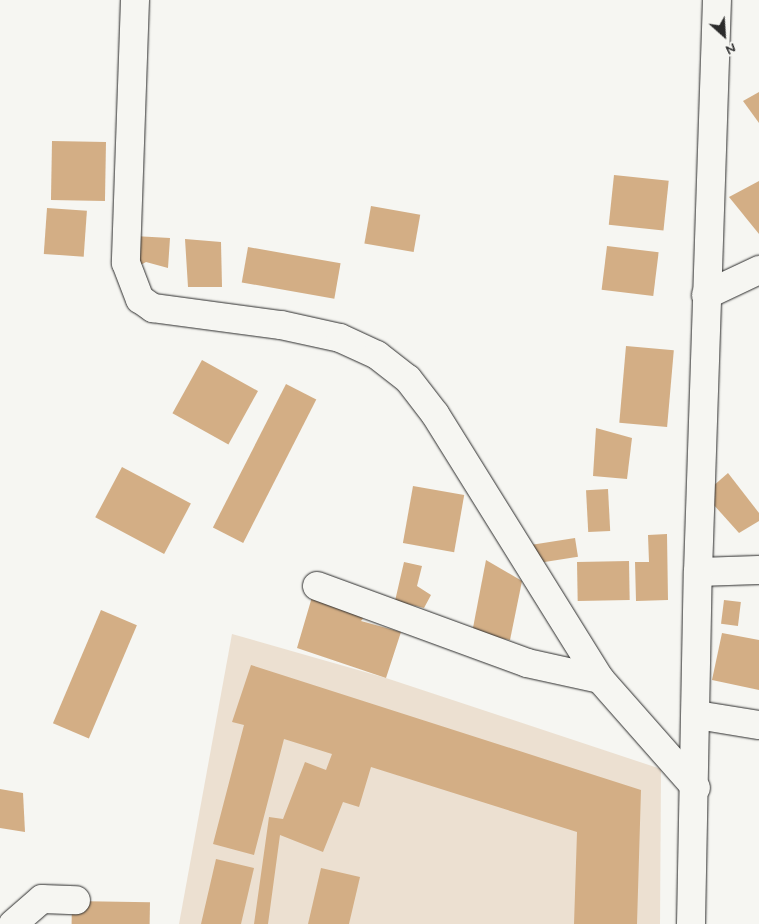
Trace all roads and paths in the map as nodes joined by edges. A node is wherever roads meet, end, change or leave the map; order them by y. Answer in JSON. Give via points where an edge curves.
{"nodes":[{"id":1,"x":135,"y":0,"type":"edge"},
{"id":2,"x":717,"y":0,"type":"edge"},
{"id":3,"x":759,"y":270,"type":"edge"},
{"id":4,"x":706,"y":295,"type":"junction"},
{"id":5,"x":759,"y":570,"type":"edge"},
{"id":6,"x":698,"y":572,"type":"junction"},
{"id":7,"x":317,"y":586,"type":"dead end"},
{"id":8,"x":600,"y":679,"type":"junction"},
{"id":9,"x":698,"y":715,"type":"junction"},
{"id":10,"x":759,"y":725,"type":"edge"},
{"id":11,"x":696,"y":788,"type":"junction"},
{"id":12,"x":76,"y":900,"type":"dead end"},
{"id":13,"x":13,"y":924,"type":"edge"},
{"id":14,"x":691,"y":924,"type":"edge"}],
"edges":[{"from":1,"to":8,"type":"street","via":[[126,263],[140,299],[152,308],[280,325],[340,338],[377,355],[408,379],[435,414]]},
{"from":2,"to":4,"type":"street"},
{"from":3,"to":4,"type":"street"},
{"from":4,"to":6,"type":"street"},
{"from":5,"to":6,"type":"street"},
{"from":6,"to":9,"type":"street"},
{"from":7,"to":8,"type":"street","via":[[527,663]]},
{"from":8,"to":11,"type":"street"},
{"from":9,"to":10,"type":"street"},
{"from":9,"to":11,"type":"street"},
{"from":11,"to":14,"type":"street"},
{"from":12,"to":13,"type":"street","via":[[42,899]]}]}
